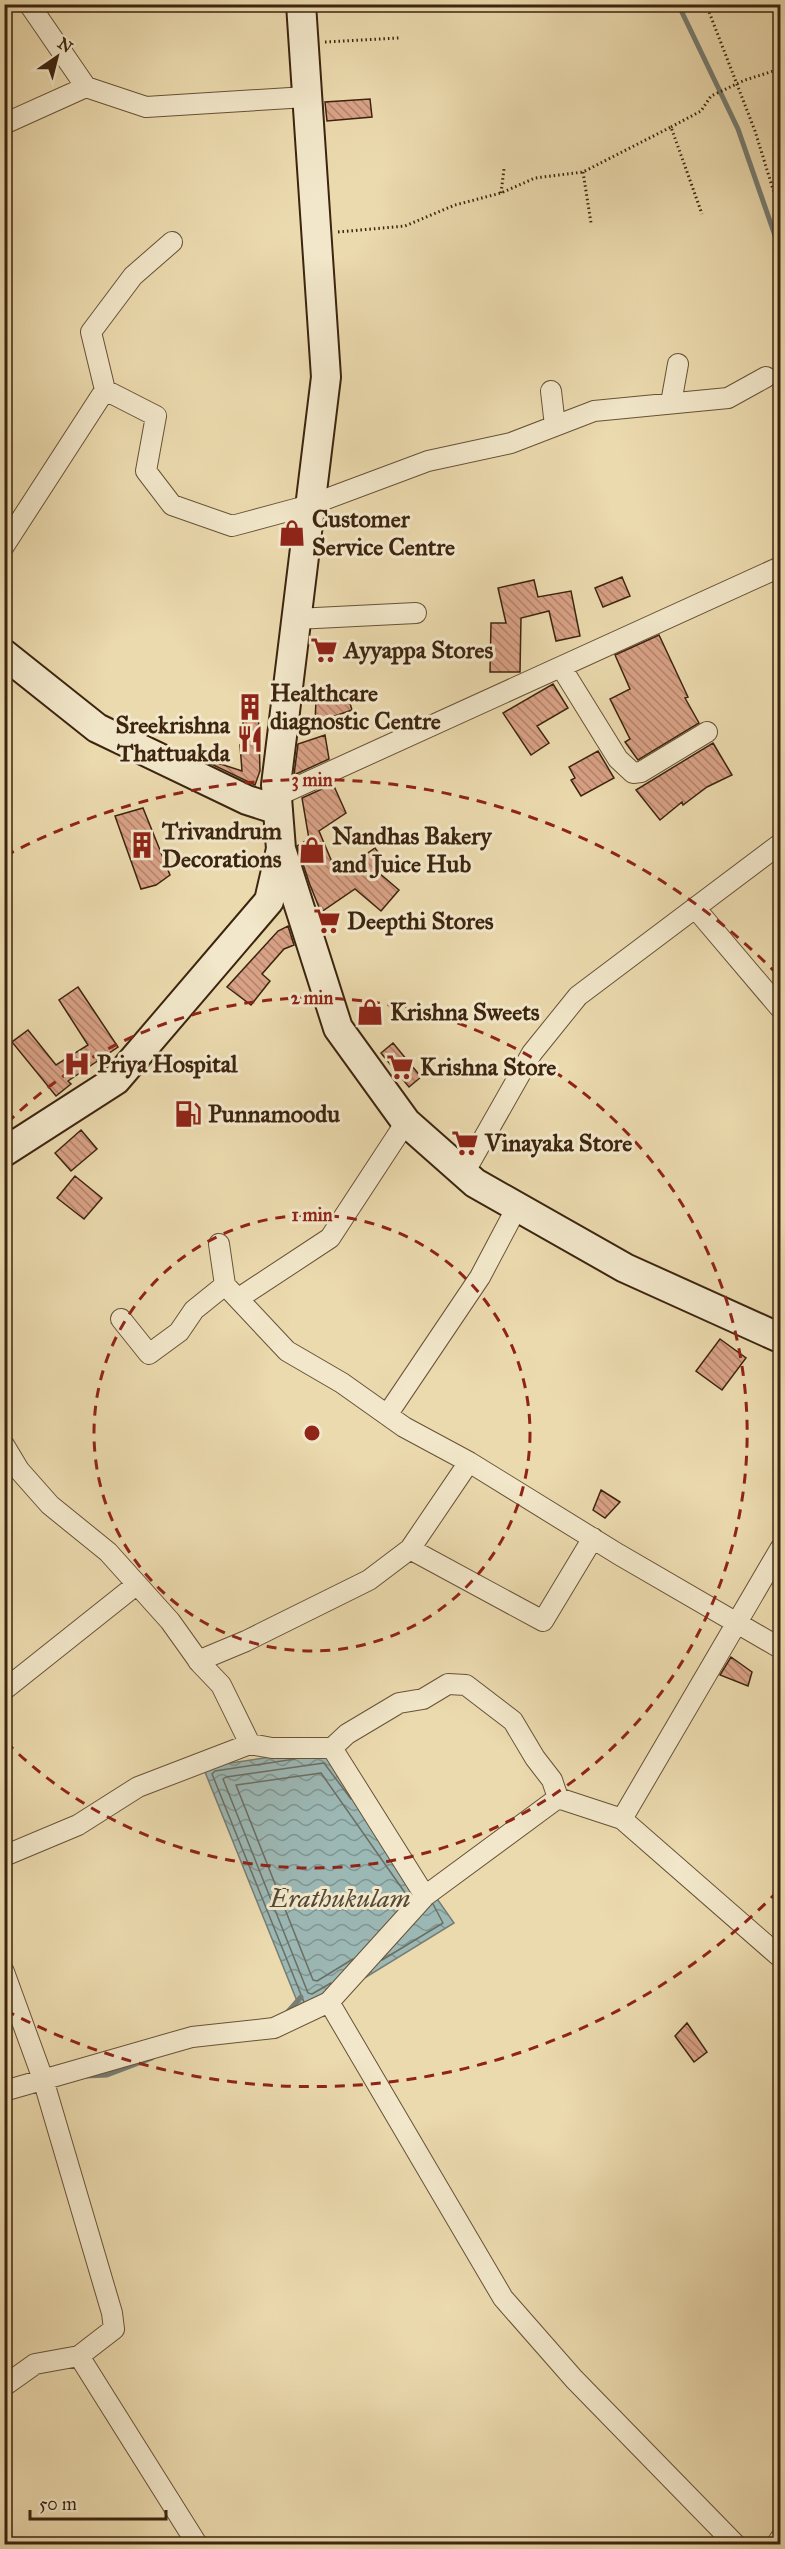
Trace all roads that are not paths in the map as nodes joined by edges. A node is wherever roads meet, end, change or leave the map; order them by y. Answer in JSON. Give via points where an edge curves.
{"nodes":[{"id":1,"x":29,"y":4,"type":"edge"},
{"id":2,"x":301,"y":4,"type":"edge"},
{"id":3,"x":86,"y":87,"type":"junction"},
{"id":4,"x":306,"y":97,"type":"junction"},
{"id":5,"x":4,"y":124,"type":"edge"},
{"id":6,"x":172,"y":242,"type":"dead end"},
{"id":7,"x":678,"y":364,"type":"dead end"},
{"id":8,"x":766,"y":377,"type":"dead end"},
{"id":9,"x":105,"y":390,"type":"junction"},
{"id":10,"x":551,"y":391,"type":"dead end"},
{"id":11,"x":671,"y":403,"type":"junction"},
{"id":12,"x":555,"y":426,"type":"junction"},
{"id":13,"x":310,"y":505,"type":"junction"},
{"id":14,"x":4,"y":546,"type":"edge"},
{"id":15,"x":780,"y":567,"type":"edge"},
{"id":16,"x":416,"y":614,"type":"dead end"},
{"id":17,"x":296,"y":620,"type":"junction"},
{"id":18,"x":4,"y":654,"type":"edge"},
{"id":19,"x":561,"y":667,"type":"junction"},
{"id":20,"x":707,"y":732,"type":"dead end"},
{"id":21,"x":277,"y":803,"type":"junction"},
{"id":22,"x":780,"y":844,"type":"edge"},
{"id":23,"x":281,"y":849,"type":"junction"},
{"id":24,"x":696,"y":909,"type":"junction"},
{"id":25,"x":780,"y":1008,"type":"edge"},
{"id":26,"x":406,"y":1122,"type":"junction"},
{"id":27,"x":4,"y":1152,"type":"edge"},
{"id":28,"x":464,"y":1173,"type":"junction"},
{"id":29,"x":517,"y":1207,"type":"junction"},
{"id":30,"x":219,"y":1244,"type":"dead end"},
{"id":31,"x":232,"y":1291,"type":"junction"},
{"id":32,"x":121,"y":1318,"type":"dead end"},
{"id":33,"x":780,"y":1338,"type":"edge"},
{"id":34,"x":387,"y":1415,"type":"junction"},
{"id":35,"x":4,"y":1445,"type":"edge"},
{"id":36,"x":469,"y":1462,"type":"junction"},
{"id":37,"x":593,"y":1538,"type":"junction"},
{"id":38,"x":410,"y":1549,"type":"junction"},
{"id":39,"x":780,"y":1550,"type":"edge"},
{"id":40,"x":136,"y":1585,"type":"junction"},
{"id":41,"x":738,"y":1623,"type":"junction"},
{"id":42,"x":780,"y":1648,"type":"edge"},
{"id":43,"x":198,"y":1661,"type":"junction"},
{"id":44,"x":4,"y":1690,"type":"edge"},
{"id":45,"x":250,"y":1744,"type":"junction"},
{"id":46,"x":332,"y":1748,"type":"junction"},
{"id":47,"x":558,"y":1798,"type":"junction"},
{"id":48,"x":622,"y":1819,"type":"junction"},
{"id":49,"x":4,"y":1856,"type":"edge"},
{"id":50,"x":425,"y":1896,"type":"junction"},
{"id":51,"x":780,"y":1957,"type":"edge"},
{"id":52,"x":4,"y":1972,"type":"edge"},
{"id":53,"x":329,"y":2002,"type":"junction"},
{"id":54,"x":43,"y":2079,"type":"junction"},
{"id":55,"x":4,"y":2091,"type":"edge"},
{"id":56,"x":79,"y":2356,"type":"junction"},
{"id":57,"x":4,"y":2386,"type":"edge"},
{"id":58,"x":780,"y":2539,"type":"edge"},
{"id":59,"x":197,"y":2544,"type":"edge"},
{"id":60,"x":735,"y":2544,"type":"edge"},
{"id":61,"x":777,"y":2544,"type":"edge"}],
"edges":[{"from":1,"to":3,"type":"street"},
{"from":2,"to":4,"type":"main road"},
{"from":3,"to":4,"type":"street","via":[[146,107]]},
{"from":3,"to":5,"type":"street"},
{"from":4,"to":13,"type":"main road","via":[[326,377]]},
{"from":6,"to":9,"type":"street","via":[[133,276],[91,332]]},
{"from":7,"to":11,"type":"street"},
{"from":8,"to":11,"type":"street","via":[[728,398]]},
{"from":9,"to":13,"type":"street","via":[[156,416],[146,471],[172,505],[232,526]]},
{"from":9,"to":14,"type":"street"},
{"from":10,"to":12,"type":"street"},
{"from":11,"to":12,"type":"street","via":[[594,411]]},
{"from":12,"to":13,"type":"street","via":[[511,443],[428,461]]},
{"from":13,"to":17,"type":"main road"},
{"from":15,"to":19,"type":"street"},
{"from":16,"to":17,"type":"street"},
{"from":17,"to":21,"type":"main road"},
{"from":18,"to":21,"type":"main road","via":[[97,728],[247,800]]},
{"from":19,"to":20,"type":"street","via":[[618,759],[633,774]]},
{"from":19,"to":21,"type":"street"},
{"from":21,"to":23,"type":"main road"},
{"from":22,"to":24,"type":"street"},
{"from":23,"to":26,"type":"main road","via":[[338,1028]]},
{"from":23,"to":27,"type":"main road","via":[[269,901],[116,1080]]},
{"from":24,"to":25,"type":"street"},
{"from":24,"to":28,"type":"street","via":[[578,996],[532,1053]]},
{"from":26,"to":28,"type":"main road"},
{"from":26,"to":31,"type":"street","via":[[330,1238]]},
{"from":28,"to":29,"type":"main road","via":[[475,1184]]},
{"from":29,"to":33,"type":"main road","via":[[625,1269]]},
{"from":29,"to":34,"type":"street","via":[[480,1277]]},
{"from":30,"to":31,"type":"street"},
{"from":31,"to":32,"type":"street","via":[[194,1310],[179,1332],[149,1354]]},
{"from":31,"to":34,"type":"street","via":[[287,1351]]},
{"from":34,"to":36,"type":"street"},
{"from":35,"to":40,"type":"street","via":[[19,1470],[50,1505],[108,1552]]},
{"from":36,"to":37,"type":"street"},
{"from":36,"to":38,"type":"street"},
{"from":37,"to":38,"type":"street","via":[[543,1621]]},
{"from":37,"to":41,"type":"street"},
{"from":38,"to":43,"type":"street","via":[[343,1595]]},
{"from":39,"to":41,"type":"street"},
{"from":40,"to":43,"type":"street","via":[[170,1621]]},
{"from":40,"to":44,"type":"street"},
{"from":41,"to":42,"type":"street"},
{"from":41,"to":48,"type":"street"},
{"from":43,"to":45,"type":"street","via":[[221,1685]]},
{"from":45,"to":46,"type":"street"},
{"from":45,"to":49,"type":"street","via":[[138,1787],[78,1825]]},
{"from":46,"to":47,"type":"street","via":[[347,1734],[399,1704],[423,1700],[448,1684],[466,1685],[513,1721],[552,1780]]},
{"from":46,"to":50,"type":"street"},
{"from":47,"to":48,"type":"street"},
{"from":47,"to":50,"type":"street"},
{"from":48,"to":51,"type":"street"},
{"from":50,"to":53,"type":"street"},
{"from":52,"to":54,"type":"street"},
{"from":53,"to":54,"type":"street","via":[[274,2028],[192,2037]]},
{"from":53,"to":60,"type":"street","via":[[503,2298],[574,2379]]},
{"from":54,"to":55,"type":"street"},
{"from":54,"to":56,"type":"street","via":[[112,2313],[114,2329]]},
{"from":56,"to":57,"type":"street","via":[[34,2364]]},
{"from":56,"to":59,"type":"street"},
{"from":58,"to":61,"type":"street"}]}
